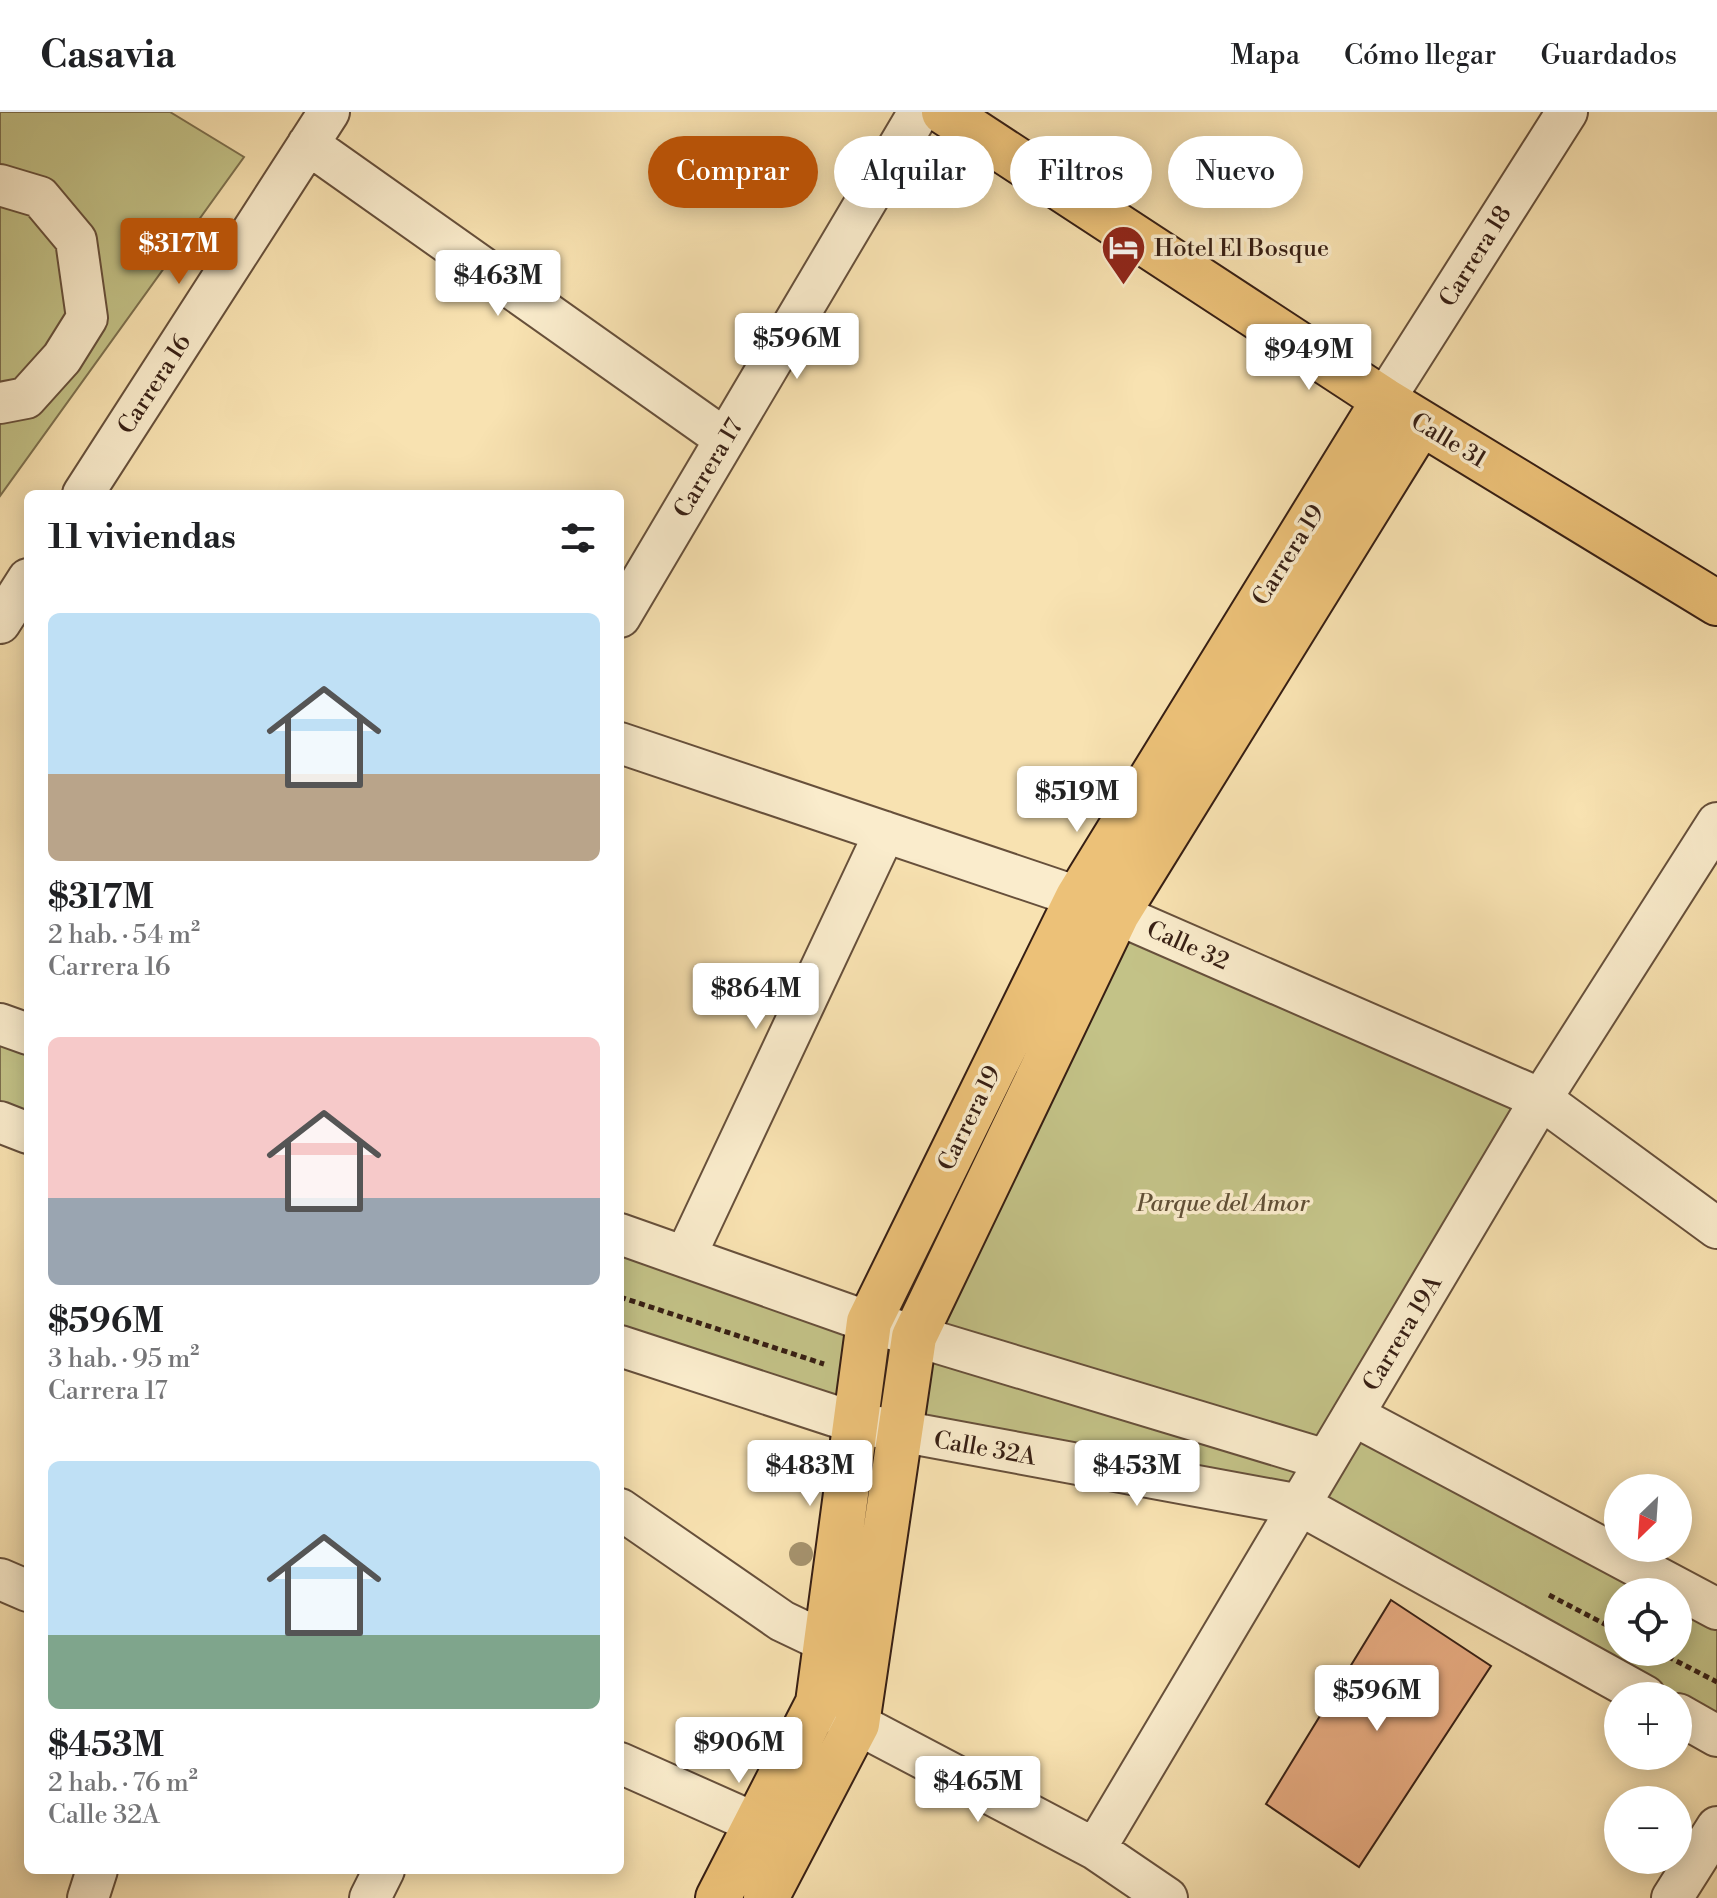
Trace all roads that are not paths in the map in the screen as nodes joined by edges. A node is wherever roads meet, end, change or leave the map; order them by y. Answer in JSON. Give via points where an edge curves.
{"nodes":[{"id":1,"x":919,"y":112,"type":"edge"},
{"id":2,"x":944,"y":112,"type":"edge"},
{"id":3,"x":1567,"y":112,"type":"edge"},
{"id":4,"x":319,"y":128,"type":"edge"},
{"id":5,"x":0,"y":185,"type":"edge"},
{"id":6,"x":1384,"y":400,"type":"junction"},
{"id":7,"x":0,"y":403,"type":"edge"},
{"id":8,"x":1421,"y":423,"type":"junction"},
{"id":9,"x":725,"y":439,"type":"junction"},
{"id":10,"x":86,"y":490,"type":"edge"},
{"id":11,"x":24,"y":585,"type":"edge"},
{"id":12,"x":1717,"y":603,"type":"edge"},
{"id":13,"x":624,"y":610,"type":"edge"},
{"id":14,"x":0,"y":623,"type":"edge"},
{"id":15,"x":624,"y":744,"type":"edge"},
{"id":16,"x":1717,"y":823,"type":"edge"},
{"id":17,"x":885,"y":832,"type":"junction"},
{"id":18,"x":1097,"y":905,"type":"junction"},
{"id":19,"x":0,"y":1024,"type":"edge"},
{"id":20,"x":24,"y":1033,"type":"edge"},
{"id":21,"x":1541,"y":1099,"type":"junction"},
{"id":22,"x":0,"y":1122,"type":"edge"},
{"id":23,"x":24,"y":1131,"type":"edge"},
{"id":24,"x":1717,"y":1228,"type":"edge"},
{"id":25,"x":624,"y":1235,"type":"edge"},
{"id":26,"x":685,"y":1257,"type":"junction"},
{"id":27,"x":869,"y":1322,"type":"junction"},
{"id":28,"x":914,"y":1337,"type":"junction"},
{"id":29,"x":624,"y":1347,"type":"edge"},
{"id":30,"x":1353,"y":1415,"type":"junction"},
{"id":31,"x":877,"y":1428,"type":"junction"},
{"id":32,"x":1326,"y":1460,"type":"junction"},
{"id":33,"x":1300,"y":1505,"type":"junction"},
{"id":34,"x":624,"y":1512,"type":"edge"},
{"id":35,"x":0,"y":1579,"type":"edge"},
{"id":36,"x":24,"y":1589,"type":"edge"},
{"id":37,"x":1717,"y":1609,"type":"edge"},
{"id":38,"x":826,"y":1642,"type":"junction"},
{"id":39,"x":1620,"y":1682,"type":"edge"},
{"id":40,"x":818,"y":1703,"type":"junction"},
{"id":41,"x":1692,"y":1722,"type":"edge"},
{"id":42,"x":857,"y":1724,"type":"junction"},
{"id":43,"x":1717,"y":1736,"type":"edge"},
{"id":44,"x":624,"y":1765,"type":"edge"},
{"id":45,"x":757,"y":1824,"type":"junction"},
{"id":46,"x":1717,"y":1827,"type":"edge"},
{"id":47,"x":1095,"y":1849,"type":"junction"},
{"id":48,"x":96,"y":1874,"type":"edge"},
{"id":49,"x":382,"y":1874,"type":"edge"},
{"id":50,"x":88,"y":1898,"type":"edge"},
{"id":51,"x":370,"y":1898,"type":"edge"},
{"id":52,"x":718,"y":1898,"type":"edge"},
{"id":53,"x":766,"y":1898,"type":"edge"},
{"id":54,"x":1167,"y":1898,"type":"edge"},
{"id":55,"x":1672,"y":1898,"type":"edge"}],
"edges":[{"from":1,"to":9,"type":"street","name":"Carrera 17"},
{"from":2,"to":6,"type":"main road","name":"Calle 31"},
{"from":3,"to":6,"type":"street","name":"Carrera 18"},
{"from":4,"to":9,"type":"street"},
{"from":4,"to":10,"type":"street","name":"Carrera 16"},
{"from":5,"to":7,"type":"street","via":[[40,197],[76,240],[87,318],[62,358],[26,398]]},
{"from":6,"to":8,"type":"main road","name":"Calle 31"},
{"from":6,"to":18,"type":"main road","name":"Carrera 19"},
{"from":8,"to":12,"type":"main road","name":"Calle 31"},
{"from":8,"to":18,"type":"main road","name":"Carrera 19"},
{"from":9,"to":13,"type":"street","name":"Carrera 17"},
{"from":11,"to":14,"type":"street"},
{"from":15,"to":17,"type":"street","name":"Calle 32"},
{"from":16,"to":21,"type":"street","name":"Carrera 19A"},
{"from":17,"to":18,"type":"street","name":"Calle 32"},
{"from":17,"to":26,"type":"street"},
{"from":18,"to":21,"type":"street","name":"Calle 32"},
{"from":18,"to":27,"type":"main road","name":"Carrera 19"},
{"from":18,"to":28,"type":"main road","name":"Carrera 19"},
{"from":19,"to":20,"type":"street"},
{"from":21,"to":24,"type":"street","name":"Calle 32"},
{"from":21,"to":30,"type":"street","name":"Carrera 19A"},
{"from":22,"to":23,"type":"street"},
{"from":25,"to":26,"type":"street"},
{"from":26,"to":27,"type":"street"},
{"from":27,"to":28,"type":"street"},
{"from":27,"to":31,"type":"main road","name":"Carrera 19"},
{"from":28,"to":31,"type":"main road","name":"Carrera 19"},
{"from":28,"to":32,"type":"street"},
{"from":29,"to":31,"type":"street","name":"Calle 32A"},
{"from":30,"to":32,"type":"street","name":"Carrera 19A"},
{"from":30,"to":37,"type":"street"},
{"from":31,"to":33,"type":"street","name":"Calle 32A"},
{"from":31,"to":38,"type":"main road","name":"Carrera 19"},
{"from":31,"to":42,"type":"main road","name":"Carrera 19"},
{"from":32,"to":33,"type":"street","name":"Carrera 19A"},
{"from":33,"to":39,"type":"street","name":"Calle 32A"},
{"from":33,"to":47,"type":"street","name":"Carrera 19A"},
{"from":34,"to":38,"type":"street","via":[[782,1621]]},
{"from":35,"to":36,"type":"street"},
{"from":38,"to":40,"type":"main road","name":"Carrera 19"},
{"from":40,"to":42,"type":"street"},
{"from":40,"to":45,"type":"main road","name":"Carrera 19"},
{"from":41,"to":43,"type":"street"},
{"from":42,"to":47,"type":"street"},
{"from":42,"to":53,"type":"main road","name":"Carrera 19"},
{"from":44,"to":45,"type":"street"},
{"from":45,"to":52,"type":"main road","name":"Carrera 19"},
{"from":46,"to":55,"type":"street"},
{"from":47,"to":54,"type":"street"},
{"from":48,"to":50,"type":"street"},
{"from":49,"to":51,"type":"street"}]}
